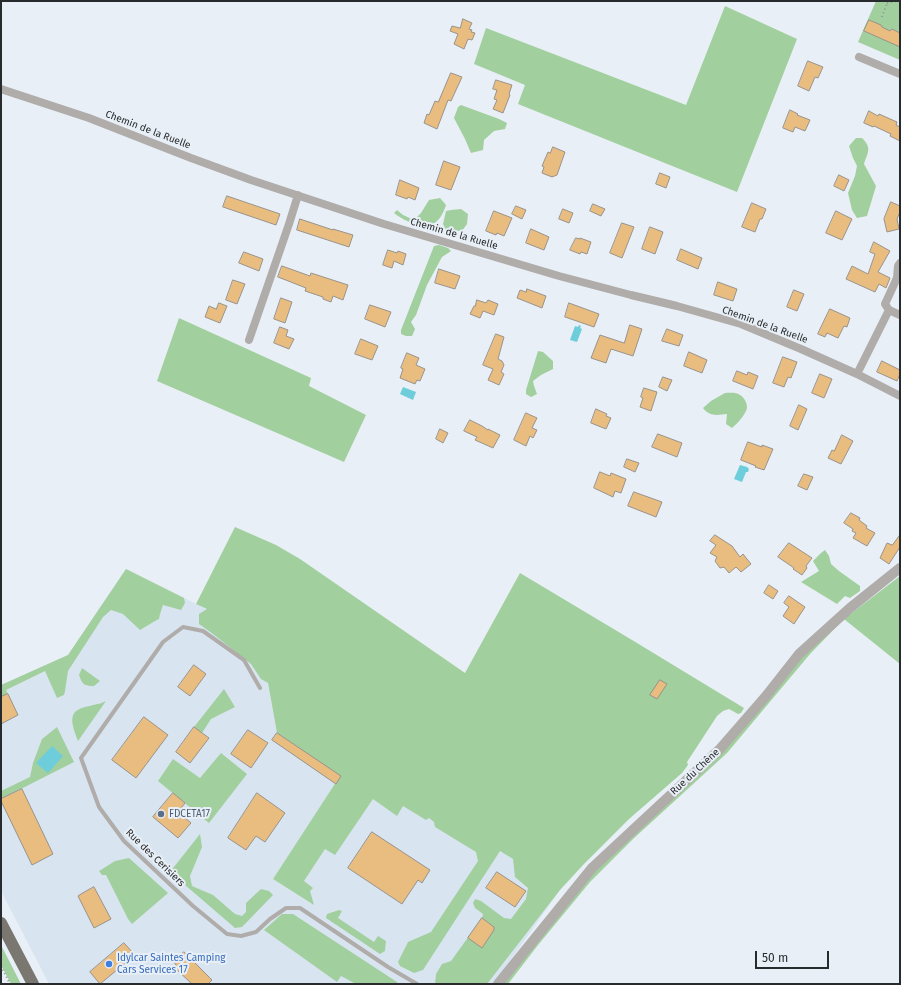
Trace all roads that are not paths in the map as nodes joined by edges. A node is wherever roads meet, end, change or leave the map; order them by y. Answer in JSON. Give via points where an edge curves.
{"nodes":[{"id":1,"x":859,"y":57,"type":"dead end"},
{"id":2,"x":900,"y":74,"type":"edge"},
{"id":3,"x":1,"y":89,"type":"edge"},
{"id":4,"x":298,"y":195,"type":"junction"},
{"id":5,"x":900,"y":263,"type":"edge"},
{"id":6,"x":889,"y":310,"type":"junction"},
{"id":7,"x":900,"y":315,"type":"edge"},
{"id":8,"x":249,"y":340,"type":"dead end"},
{"id":9,"x":857,"y":374,"type":"junction"},
{"id":10,"x":900,"y":396,"type":"edge"},
{"id":11,"x":900,"y":568,"type":"edge"},
{"id":12,"x":260,"y":688,"type":"dead end"},
{"id":13,"x":1,"y":923,"type":"edge"},
{"id":14,"x":33,"y":984,"type":"edge"},
{"id":15,"x":417,"y":984,"type":"edge"},
{"id":16,"x":498,"y":984,"type":"edge"}],
"edges":[{"from":1,"to":2,"type":"street"},
{"from":3,"to":4,"type":"street","name":"Chemin de la Ruelle","via":[[89,118],[251,180]]},
{"from":4,"to":8,"type":"street"},
{"from":4,"to":9,"type":"street","name":"Chemin de la Ruelle","via":[[384,224],[559,276],[741,324]]},
{"from":5,"to":6,"type":"street","via":[[897,278],[885,304]]},
{"from":6,"to":7,"type":"street"},
{"from":6,"to":9,"type":"street"},
{"from":9,"to":10,"type":"street","name":"Chemin de la Ruelle"},
{"from":11,"to":16,"type":"street","name":"Rue du Chêne","via":[[799,654],[719,750],[592,868]]},
{"from":12,"to":15,"type":"lane","name":"Rue des Cerisiers","via":[[244,660],[203,631],[183,627],[163,642],[81,758],[99,808],[124,841],[193,906],[227,934],[241,936],[256,932],[286,908],[300,908],[388,968]]},
{"from":13,"to":14,"type":"main road"}]}
